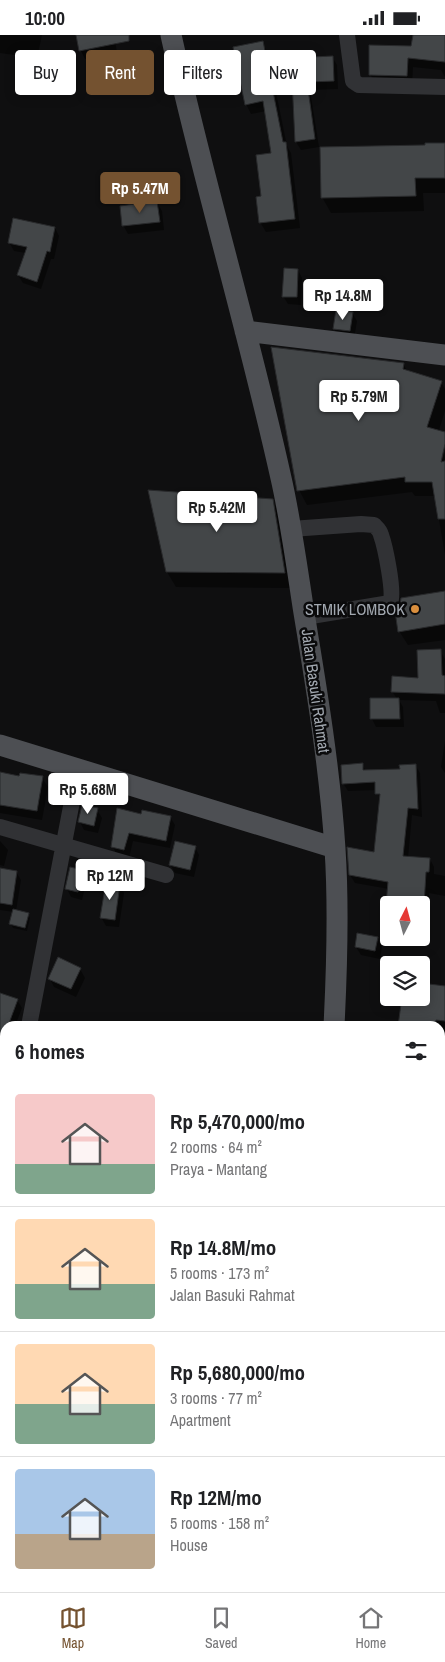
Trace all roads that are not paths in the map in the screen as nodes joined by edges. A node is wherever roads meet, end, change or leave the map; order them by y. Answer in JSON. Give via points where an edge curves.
{"nodes":[{"id":1,"x":172,"y":35,"type":"edge"},
{"id":2,"x":347,"y":35,"type":"edge"},
{"id":3,"x":445,"y":87,"type":"edge"},
{"id":4,"x":245,"y":331,"type":"junction"},
{"id":5,"x":445,"y":355,"type":"edge"},
{"id":6,"x":291,"y":529,"type":"junction"},
{"id":7,"x":305,"y":617,"type":"junction"},
{"id":8,"x":0,"y":745,"type":"edge"},
{"id":9,"x":78,"y":770,"type":"junction"},
{"id":10,"x":0,"y":827,"type":"edge"},
{"id":11,"x":63,"y":846,"type":"junction"},
{"id":12,"x":335,"y":848,"type":"junction"},
{"id":13,"x":166,"y":875,"type":"dead end"},
{"id":14,"x":30,"y":1021,"type":"edge"},
{"id":15,"x":334,"y":1021,"type":"edge"}],
"edges":[{"from":1,"to":4,"type":"main road","name":"Jalan Basuki Rahmat","via":[[197,149]]},
{"from":2,"to":3,"type":"street","via":[[353,81],[359,85]]},
{"from":4,"to":5,"type":"main road"},
{"from":4,"to":6,"type":"main road","name":"Jalan Basuki Rahmat"},
{"from":6,"to":7,"type":"main road","name":"Jalan Basuki Rahmat"},
{"from":6,"to":7,"type":"street","via":[[374,525],[381,535],[392,598],[390,603]]},
{"from":7,"to":12,"type":"main road","name":"Jalan Basuki Rahmat","via":[[320,709]]},
{"from":8,"to":9,"type":"main road"},
{"from":9,"to":11,"type":"street"},
{"from":9,"to":12,"type":"main road"},
{"from":10,"to":11,"type":"street"},
{"from":11,"to":13,"type":"street"},
{"from":11,"to":14,"type":"street"},
{"from":12,"to":15,"type":"main road","name":"Jalan Basuki Rahmat","via":[[337,962]]}]}
